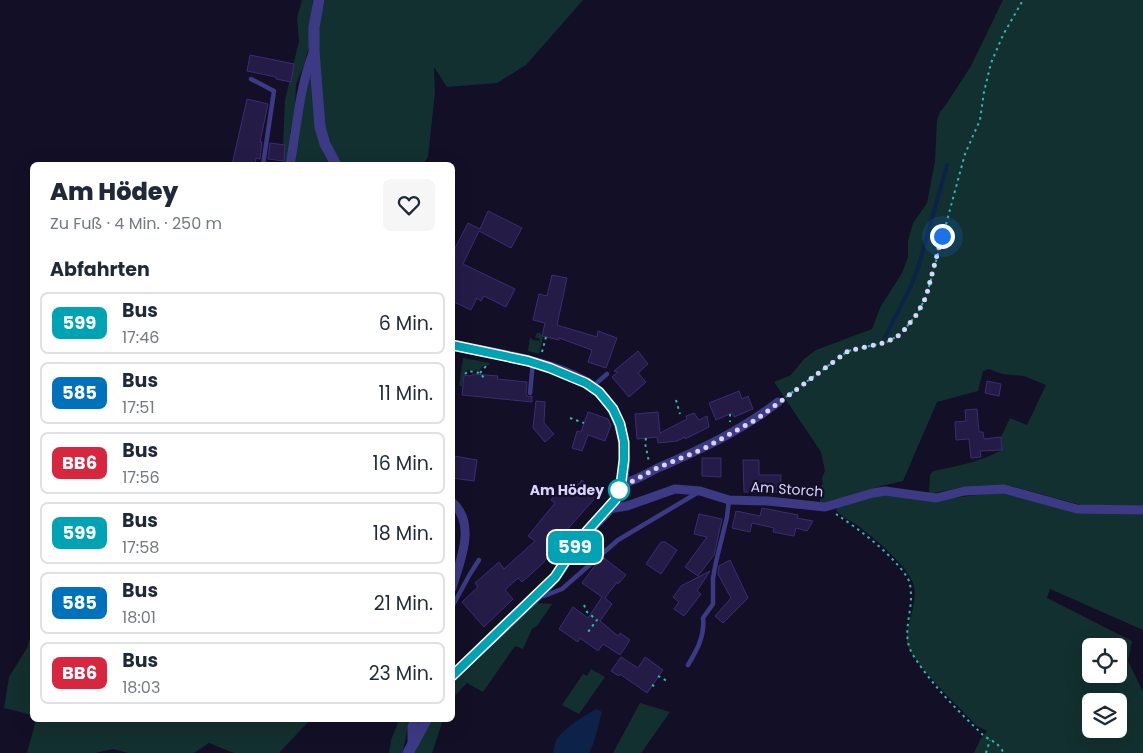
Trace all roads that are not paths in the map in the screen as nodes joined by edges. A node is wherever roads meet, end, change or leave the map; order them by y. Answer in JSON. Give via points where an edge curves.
{"nodes":[{"id":1,"x":319,"y":0,"type":"edge"},
{"id":2,"x":314,"y":51,"type":"junction"},
{"id":3,"x":251,"y":79,"type":"dead end"},
{"id":4,"x":263,"y":162,"type":"edge"},
{"id":5,"x":290,"y":162,"type":"edge"},
{"id":6,"x":334,"y":162,"type":"edge"},
{"id":7,"x":455,"y":346,"type":"edge"},
{"id":8,"x":536,"y":363,"type":"junction"},
{"id":9,"x":607,"y":374,"type":"dead end"},
{"id":10,"x":592,"y":387,"type":"junction"},
{"id":11,"x":530,"y":393,"type":"dead end"},
{"id":12,"x":778,"y":402,"type":"road end"},
{"id":13,"x":621,"y":484,"type":"junction"},
{"id":14,"x":700,"y":491,"type":"junction"},
{"id":15,"x":729,"y":500,"type":"junction"},
{"id":16,"x":455,"y":505,"type":"edge"},
{"id":17,"x":608,"y":509,"type":"junction"},
{"id":18,"x":1143,"y":510,"type":"edge"},
{"id":19,"x":479,"y":560,"type":"dead end"},
{"id":20,"x":455,"y":576,"type":"edge"},
{"id":21,"x":536,"y":596,"type":"junction"},
{"id":22,"x":455,"y":602,"type":"edge"},
{"id":23,"x":688,"y":665,"type":"dead end"},
{"id":24,"x":455,"y":673,"type":"edge"},
{"id":25,"x":413,"y":722,"type":"edge"},
{"id":26,"x":425,"y":722,"type":"edge"},
{"id":27,"x":410,"y":749,"type":"edge"}],
"edges":[{"from":1,"to":2,"type":"street"},
{"from":2,"to":5,"type":"street","via":[[301,89]]},
{"from":2,"to":6,"type":"street","via":[[320,127],[324,144]]},
{"from":3,"to":4,"type":"lane","via":[[274,92]]},
{"from":7,"to":8,"type":"street"},
{"from":8,"to":10,"type":"street"},
{"from":8,"to":11,"type":"lane"},
{"from":9,"to":10,"type":"lane"},
{"from":10,"to":13,"type":"street","via":[[608,401],[620,424],[624,442]]},
{"from":12,"to":13,"type":"street","via":[[757,419],[703,449]]},
{"from":13,"to":17,"type":"street"},
{"from":14,"to":15,"type":"street","name":"Am Storch"},
{"from":14,"to":17,"type":"street","name":"Am Storch","via":[[675,489],[628,506]]},
{"from":14,"to":21,"type":"lane","via":[[618,540],[562,588]]},
{"from":15,"to":18,"type":"street","name":"Am Storch","via":[[825,507],[885,491],[936,498],[965,491],[1004,489],[1077,509]]},
{"from":15,"to":23,"type":"lane","via":[[716,562],[713,604],[703,618],[701,641]]},
{"from":16,"to":20,"type":"street","via":[[466,525]]},
{"from":17,"to":21,"type":"street","via":[[579,540],[555,577]]},
{"from":19,"to":22,"type":"lane"},
{"from":21,"to":24,"type":"street"},
{"from":25,"to":27,"type":"street"},
{"from":26,"to":27,"type":"street"}]}
